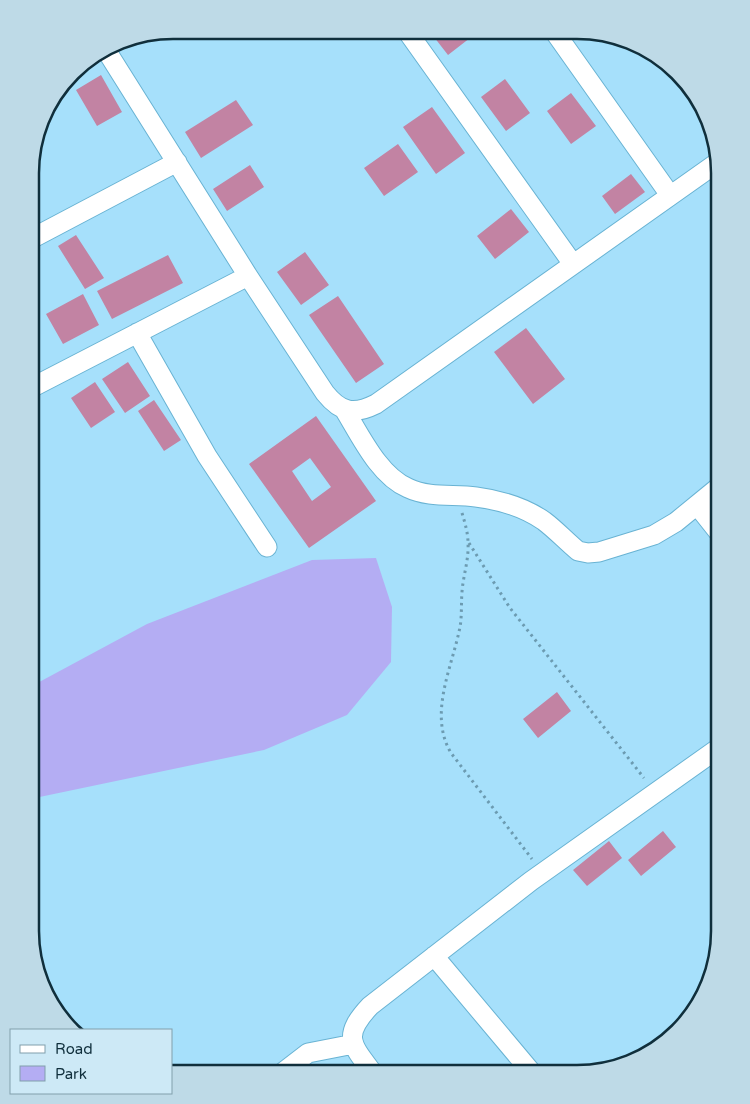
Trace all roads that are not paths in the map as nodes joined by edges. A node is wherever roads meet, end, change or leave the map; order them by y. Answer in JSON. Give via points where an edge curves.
{"nodes":[{"id":1,"x":413,"y":39,"type":"edge"},
{"id":2,"x":560,"y":39,"type":"edge"},
{"id":3,"x":109,"y":55,"type":"edge"},
{"id":4,"x":177,"y":162,"type":"junction"},
{"id":5,"x":711,"y":167,"type":"edge"},
{"id":6,"x":670,"y":196,"type":"junction"},
{"id":7,"x":39,"y":235,"type":"edge"},
{"id":8,"x":573,"y":264,"type":"junction"},
{"id":9,"x":248,"y":276,"type":"junction"},
{"id":10,"x":137,"y":333,"type":"junction"},
{"id":11,"x":39,"y":384,"type":"edge"},
{"id":12,"x":344,"y":409,"type":"junction"},
{"id":13,"x":711,"y":493,"type":"edge"},
{"id":14,"x":697,"y":505,"type":"junction"},
{"id":15,"x":711,"y":523,"type":"edge"},
{"id":16,"x":268,"y":548,"type":"dead end"},
{"id":17,"x":711,"y":753,"type":"edge"},
{"id":18,"x":434,"y":956,"type":"junction"},
{"id":19,"x":354,"y":1044,"type":"junction"},
{"id":20,"x":292,"y":1065,"type":"edge"},
{"id":21,"x":368,"y":1065,"type":"edge"},
{"id":22,"x":525,"y":1065,"type":"edge"}],
"edges":[{"from":1,"to":8,"type":"street"},
{"from":2,"to":6,"type":"street"},
{"from":3,"to":4,"type":"street"},
{"from":4,"to":7,"type":"street"},
{"from":4,"to":9,"type":"street"},
{"from":5,"to":6,"type":"street"},
{"from":6,"to":8,"type":"street"},
{"from":8,"to":12,"type":"street","via":[[376,404],[356,411]]},
{"from":9,"to":10,"type":"street"},
{"from":9,"to":12,"type":"street","via":[[325,393]]},
{"from":10,"to":11,"type":"street"},
{"from":10,"to":16,"type":"street","via":[[207,456]]},
{"from":12,"to":14,"type":"street","via":[[379,465],[407,488],[427,494],[495,500],[529,512],[578,551],[588,554],[654,534]]},
{"from":13,"to":14,"type":"street"},
{"from":14,"to":15,"type":"street"},
{"from":17,"to":18,"type":"street","via":[[542,873]]},
{"from":18,"to":19,"type":"street","via":[[358,1019],[352,1036]]},
{"from":18,"to":22,"type":"street"},
{"from":19,"to":20,"type":"street","via":[[308,1053]]},
{"from":19,"to":21,"type":"street"}]}
